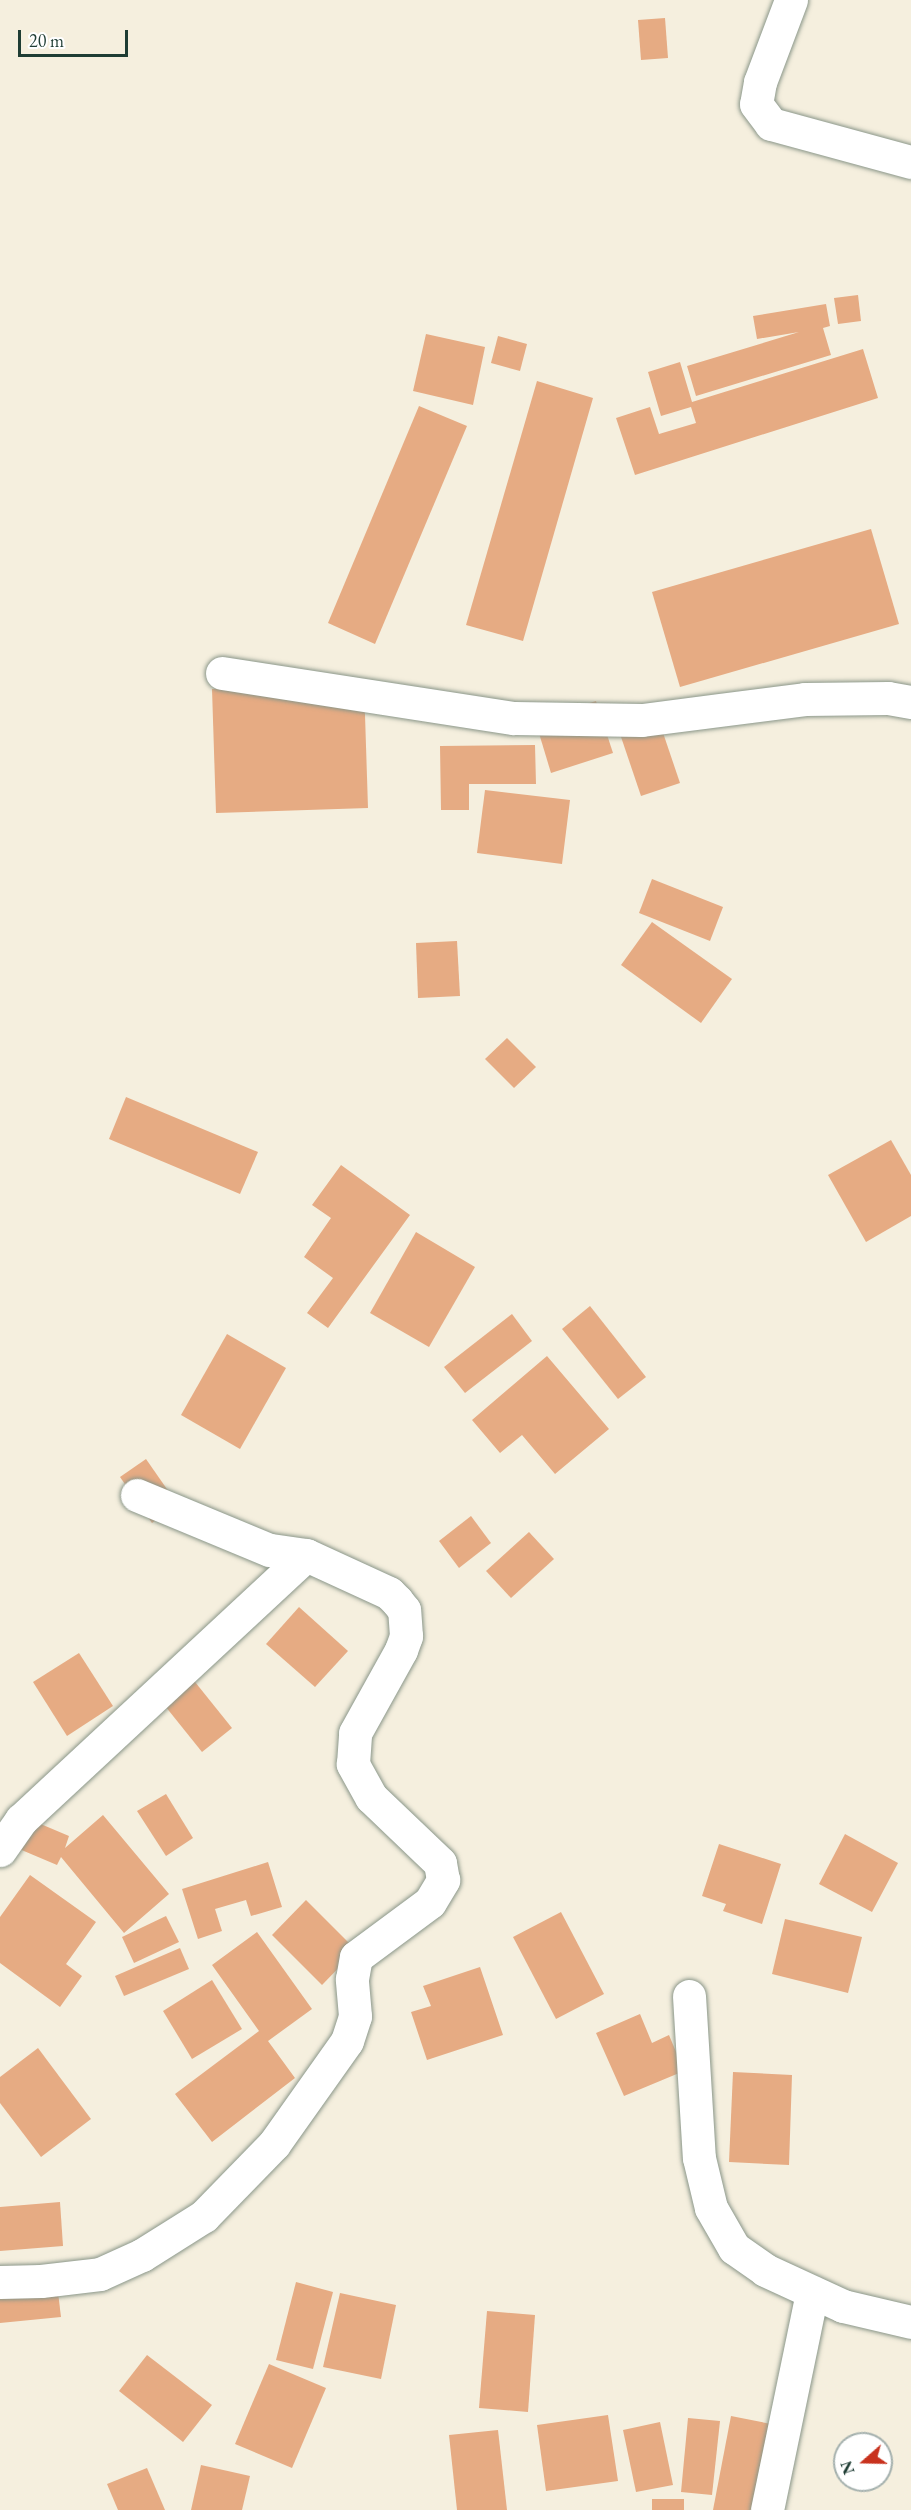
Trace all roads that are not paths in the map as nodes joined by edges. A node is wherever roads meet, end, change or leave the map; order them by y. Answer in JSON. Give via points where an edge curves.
{"nodes":[{"id":1,"x":791,"y":0,"type":"edge"},
{"id":2,"x":911,"y":162,"type":"edge"},
{"id":3,"x":222,"y":673,"type":"dead end"},
{"id":4,"x":911,"y":702,"type":"edge"},
{"id":5,"x":137,"y":1495,"type":"dead end"},
{"id":6,"x":306,"y":1555,"type":"junction"},
{"id":7,"x":0,"y":1850,"type":"edge"},
{"id":8,"x":689,"y":1996,"type":"dead end"},
{"id":9,"x":0,"y":2282,"type":"edge"},
{"id":10,"x":812,"y":2293,"type":"junction"},
{"id":11,"x":911,"y":2322,"type":"edge"},
{"id":12,"x":766,"y":2510,"type":"edge"}],
"edges":[{"from":1,"to":2,"type":"street","via":[[760,82],[756,104],[771,124]]},
{"from":3,"to":4,"type":"street","via":[[514,718],[642,720],[805,699],[888,698]]},
{"from":5,"to":6,"type":"street","via":[[269,1550]]},
{"from":6,"to":7,"type":"street","via":[[21,1820]]},
{"from":6,"to":9,"type":"street","via":[[389,1593],[404,1610],[406,1636],[355,1733],[353,1764],[371,1797],[440,1863],[443,1880],[430,1902],[356,1957],[352,1979],[355,2016],[347,2041],[274,2144],[204,2216],[142,2255],[100,2274]]},
{"from":8,"to":10,"type":"street","via":[[699,2158],[711,2208],[734,2248],[765,2270]]},
{"from":10,"to":11,"type":"street","via":[[843,2306]]},
{"from":10,"to":12,"type":"street"}]}
